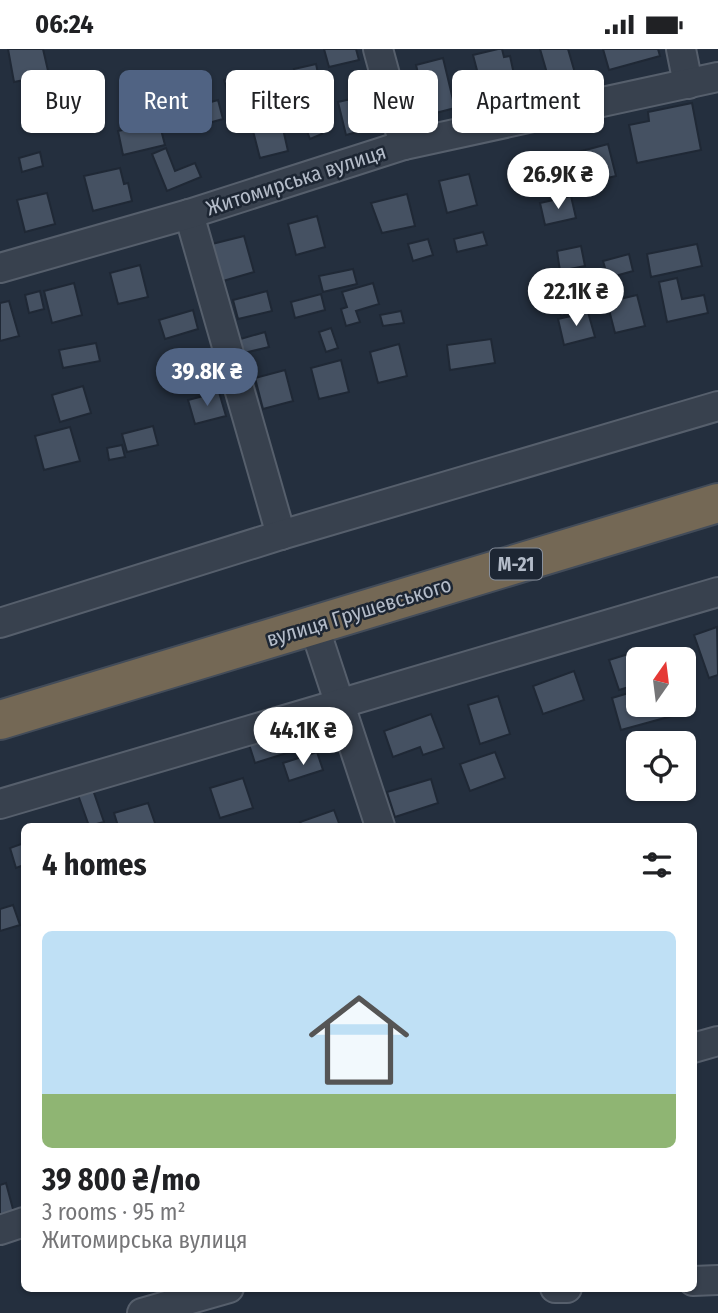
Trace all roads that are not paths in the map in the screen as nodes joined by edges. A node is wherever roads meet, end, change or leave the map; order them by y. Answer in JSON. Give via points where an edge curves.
{"nodes":[{"id":1,"x":378,"y":49,"type":"edge"},
{"id":2,"x":681,"y":49,"type":"edge"},
{"id":3,"x":718,"y":77,"type":"edge"},
{"id":4,"x":688,"y":84,"type":"junction"},
{"id":5,"x":404,"y":145,"type":"junction"},
{"id":6,"x":188,"y":214,"type":"junction"},
{"id":7,"x":0,"y":268,"type":"edge"},
{"id":8,"x":718,"y":406,"type":"edge"},
{"id":9,"x":718,"y":503,"type":"edge"},
{"id":10,"x":281,"y":535,"type":"junction"},
{"id":11,"x":718,"y":592,"type":"edge"},
{"id":12,"x":0,"y":623,"type":"edge"},
{"id":13,"x":314,"y":625,"type":"junction"},
{"id":14,"x":340,"y":703,"type":"junction"},
{"id":15,"x":0,"y":720,"type":"edge"},
{"id":16,"x":0,"y":804,"type":"edge"},
{"id":17,"x":379,"y":823,"type":"edge"},
{"id":18,"x":718,"y":1041,"type":"edge"},
{"id":19,"x":697,"y":1047,"type":"edge"},
{"id":20,"x":21,"y":1223,"type":"edge"},
{"id":21,"x":0,"y":1230,"type":"edge"},
{"id":22,"x":718,"y":1280,"type":"edge"},
{"id":23,"x":697,"y":1281,"type":"edge"},
{"id":24,"x":215,"y":1292,"type":"edge"},
{"id":25,"x":142,"y":1313,"type":"edge"}],
"edges":[{"from":1,"to":5,"type":"street"},
{"from":2,"to":4,"type":"street"},
{"from":3,"to":4,"type":"street","name":"Житомирська вулиця"},
{"from":4,"to":5,"type":"street","name":"Житомирська вулиця"},
{"from":5,"to":6,"type":"street","name":"Житомирська вулиця"},
{"from":6,"to":7,"type":"street","name":"Житомирська вулиця"},
{"from":6,"to":10,"type":"street"},
{"from":8,"to":10,"type":"street"},
{"from":9,"to":13,"type":"highway","name":"вулиця Грушевського","number":"М-21"},
{"from":10,"to":12,"type":"street"},
{"from":11,"to":14,"type":"street"},
{"from":13,"to":14,"type":"street"},
{"from":13,"to":15,"type":"highway","name":"вулиця Грушевського","number":"М-21"},
{"from":14,"to":16,"type":"street"},
{"from":14,"to":17,"type":"street"},
{"from":18,"to":19,"type":"street"},
{"from":20,"to":21,"type":"street"},
{"from":22,"to":23,"type":"street"},
{"from":24,"to":25,"type":"street"}]}
